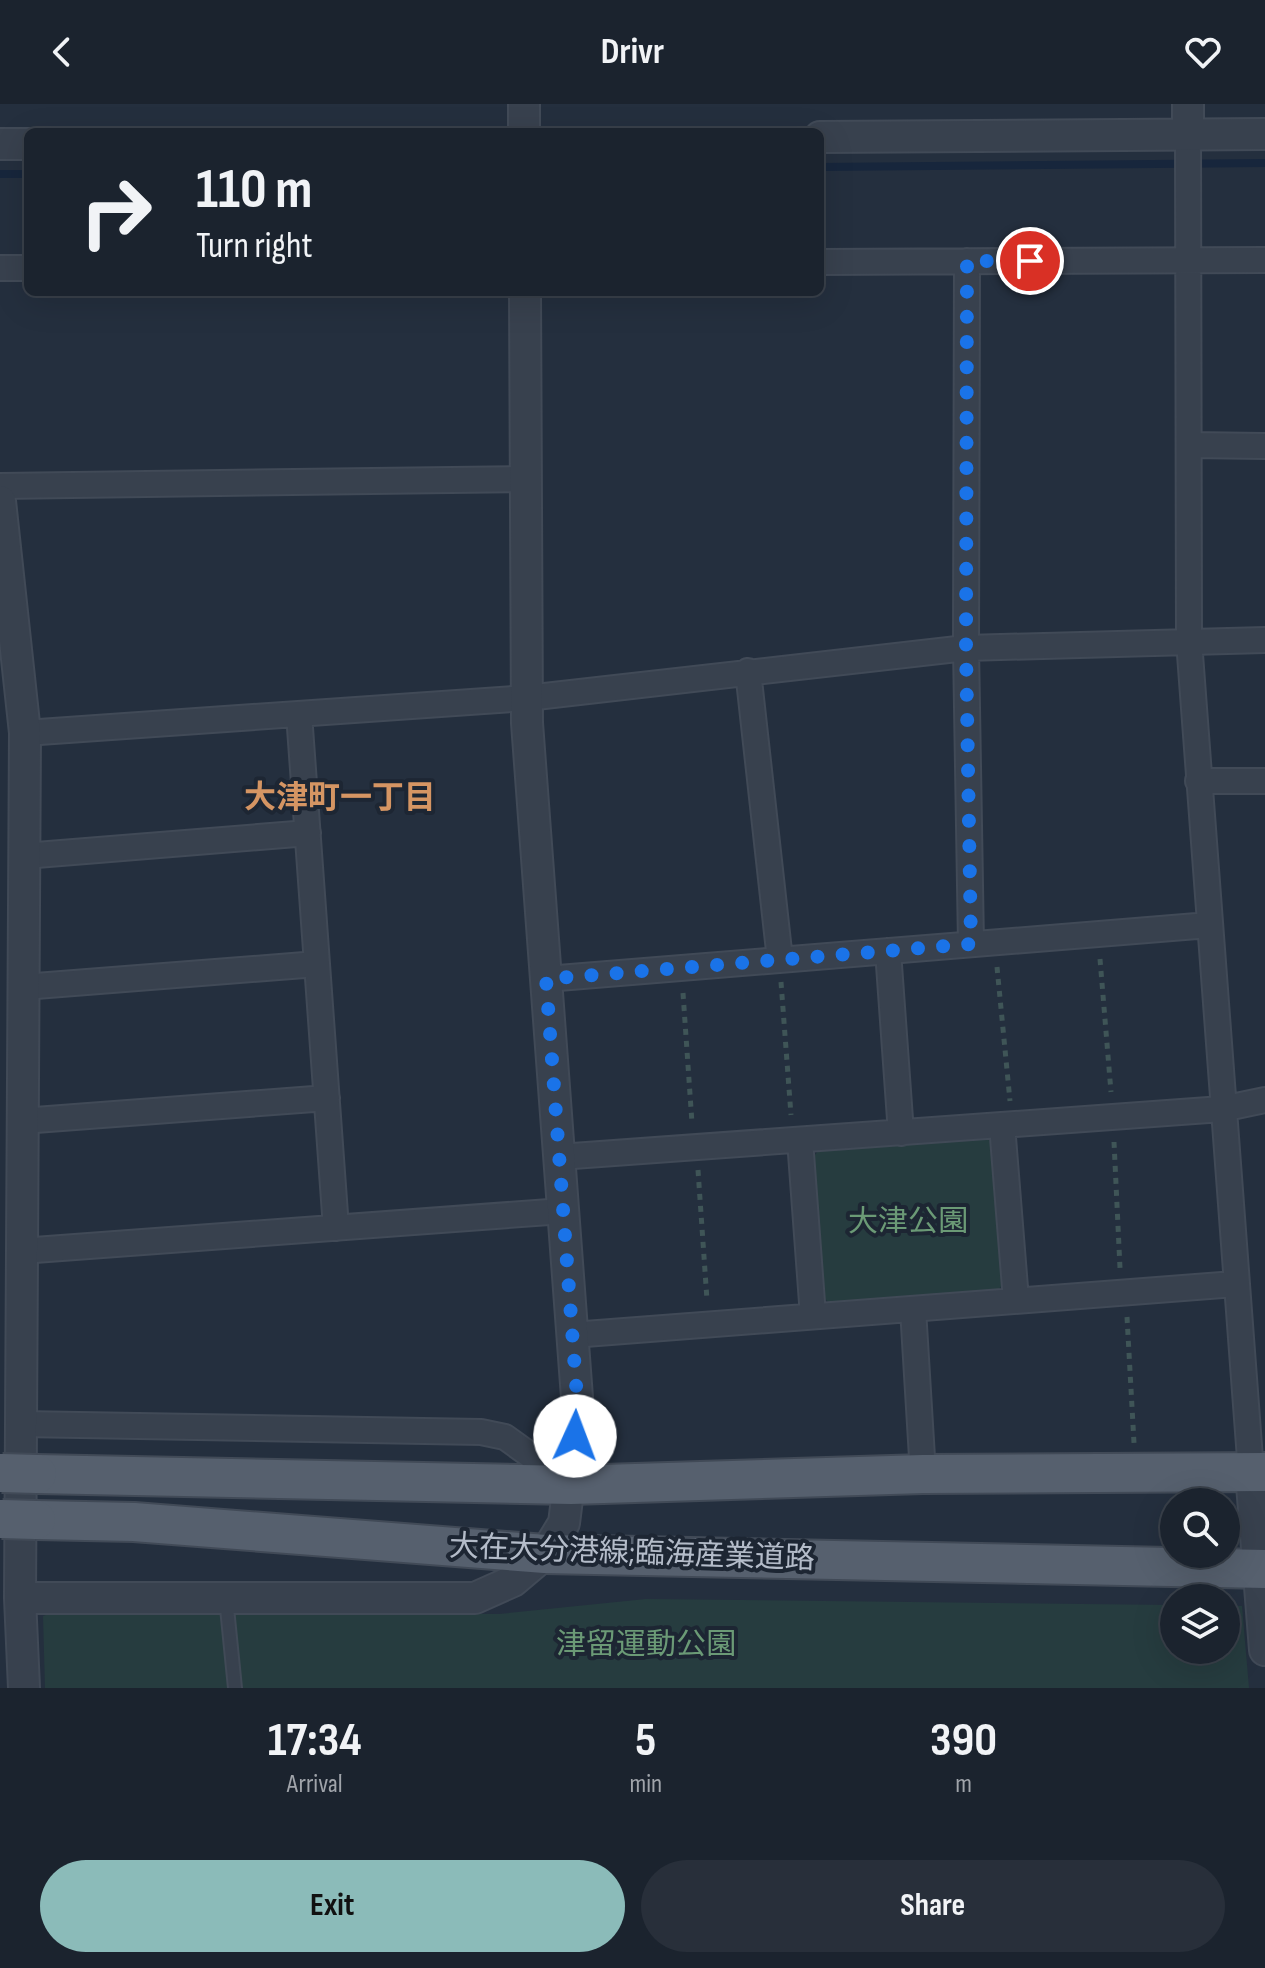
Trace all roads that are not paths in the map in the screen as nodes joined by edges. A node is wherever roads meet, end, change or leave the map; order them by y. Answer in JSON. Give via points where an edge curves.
{"nodes":[{"id":1,"x":524,"y":104,"type":"edge"},
{"id":2,"x":1188,"y":104,"type":"edge"},
{"id":3,"x":524,"y":128,"type":"edge"},
{"id":4,"x":1265,"y":134,"type":"edge"},
{"id":5,"x":824,"y":137,"type":"edge"},
{"id":6,"x":1188,"y":143,"type":"junction"},
{"id":7,"x":0,"y":144,"type":"edge"},
{"id":8,"x":24,"y":144,"type":"edge"},
{"id":9,"x":1189,"y":260,"type":"junction"},
{"id":10,"x":1265,"y":260,"type":"edge"},
{"id":11,"x":967,"y":261,"type":"junction"},
{"id":12,"x":824,"y":262,"type":"edge"},
{"id":13,"x":0,"y":268,"type":"edge"},
{"id":14,"x":24,"y":268,"type":"edge"},
{"id":15,"x":525,"y":296,"type":"edge"},
{"id":16,"x":1190,"y":445,"type":"junction"},
{"id":17,"x":1265,"y":446,"type":"edge"},
{"id":18,"x":526,"y":479,"type":"junction"},
{"id":19,"x":0,"y":486,"type":"edge"},
{"id":20,"x":0,"y":501,"type":"edge"},
{"id":21,"x":1265,"y":640,"type":"edge"},
{"id":22,"x":1189,"y":641,"type":"junction"},
{"id":23,"x":966,"y":648,"type":"junction"},
{"id":24,"x":748,"y":671,"type":"junction"},
{"id":25,"x":527,"y":698,"type":"junction"},
{"id":26,"x":299,"y":714,"type":"junction"},
{"id":27,"x":25,"y":733,"type":"junction"},
{"id":28,"x":1198,"y":781,"type":"junction"},
{"id":29,"x":1265,"y":781,"type":"edge"},
{"id":30,"x":308,"y":833,"type":"junction"},
{"id":31,"x":24,"y":856,"type":"junction"},
{"id":32,"x":1209,"y":925,"type":"junction"},
{"id":33,"x":971,"y":944,"type":"junction"},
{"id":34,"x":888,"y":951,"type":"junction"},
{"id":35,"x":780,"y":960,"type":"junction"},
{"id":36,"x":317,"y":964,"type":"junction"},
{"id":37,"x":546,"y":979,"type":"junction"},
{"id":38,"x":23,"y":987,"type":"junction"},
{"id":39,"x":327,"y":1098,"type":"junction"},
{"id":40,"x":1265,"y":1100,"type":"edge"},
{"id":41,"x":1222,"y":1109,"type":"junction"},
{"id":42,"x":22,"y":1121,"type":"junction"},
{"id":43,"x":1007,"y":1125,"type":"junction"},
{"id":44,"x":901,"y":1133,"type":"junction"},
{"id":45,"x":797,"y":1140,"type":"junction"},
{"id":46,"x":559,"y":1157,"type":"junction"},
{"id":47,"x":563,"y":1211,"type":"junction"},
{"id":48,"x":336,"y":1228,"type":"junction"},
{"id":49,"x":21,"y":1251,"type":"junction"},
{"id":50,"x":1235,"y":1284,"type":"junction"},
{"id":51,"x":1016,"y":1300,"type":"junction"},
{"id":52,"x":913,"y":1309,"type":"junction"},
{"id":53,"x":813,"y":1316,"type":"junction"},
{"id":54,"x":572,"y":1335,"type":"junction"},
{"id":55,"x":21,"y":1424,"type":"junction"},
{"id":56,"x":1258,"y":1472,"type":"edge"},
{"id":57,"x":13,"y":1473,"type":"edge"},
{"id":58,"x":923,"y":1474,"type":"junction"},
{"id":59,"x":571,"y":1485,"type":"junction"},
{"id":60,"x":13,"y":1519,"type":"edge"},
{"id":61,"x":545,"y":1554,"type":"junction"},
{"id":62,"x":1262,"y":1569,"type":"edge"},
{"id":63,"x":20,"y":1598,"type":"junction"},
{"id":64,"x":226,"y":1598,"type":"junction"},
{"id":65,"x":1265,"y":1650,"type":"edge"},
{"id":66,"x":24,"y":1688,"type":"edge"},
{"id":67,"x":235,"y":1688,"type":"edge"}],
"edges":[{"from":1,"to":3,"type":"street"},
{"from":2,"to":6,"type":"street"},
{"from":4,"to":6,"type":"street"},
{"from":5,"to":6,"type":"street"},
{"from":6,"to":9,"type":"street"},
{"from":7,"to":8,"type":"street"},
{"from":9,"to":10,"type":"street"},
{"from":9,"to":11,"type":"street"},
{"from":9,"to":16,"type":"street"},
{"from":11,"to":12,"type":"street"},
{"from":11,"to":23,"type":"street"},
{"from":13,"to":14,"type":"street"},
{"from":15,"to":18,"type":"street"},
{"from":16,"to":17,"type":"street"},
{"from":16,"to":22,"type":"street"},
{"from":18,"to":19,"type":"street"},
{"from":18,"to":25,"type":"street"},
{"from":20,"to":27,"type":"street"},
{"from":21,"to":22,"type":"street"},
{"from":22,"to":23,"type":"street"},
{"from":22,"to":28,"type":"street"},
{"from":23,"to":24,"type":"street"},
{"from":23,"to":33,"type":"street"},
{"from":24,"to":25,"type":"street"},
{"from":24,"to":35,"type":"street"},
{"from":25,"to":26,"type":"street"},
{"from":25,"to":37,"type":"street"},
{"from":26,"to":27,"type":"street"},
{"from":26,"to":30,"type":"street"},
{"from":27,"to":31,"type":"street"},
{"from":28,"to":29,"type":"street"},
{"from":28,"to":32,"type":"street"},
{"from":30,"to":31,"type":"street"},
{"from":30,"to":36,"type":"street"},
{"from":31,"to":38,"type":"street"},
{"from":32,"to":33,"type":"street"},
{"from":32,"to":41,"type":"street"},
{"from":33,"to":34,"type":"street"},
{"from":34,"to":35,"type":"street"},
{"from":34,"to":44,"type":"street"},
{"from":35,"to":37,"type":"street"},
{"from":36,"to":38,"type":"street"},
{"from":36,"to":39,"type":"street"},
{"from":37,"to":46,"type":"street"},
{"from":38,"to":42,"type":"street"},
{"from":39,"to":42,"type":"street"},
{"from":39,"to":48,"type":"street"},
{"from":40,"to":41,"type":"street"},
{"from":41,"to":43,"type":"street"},
{"from":41,"to":50,"type":"street"},
{"from":42,"to":49,"type":"street"},
{"from":43,"to":44,"type":"street"},
{"from":43,"to":51,"type":"street"},
{"from":44,"to":45,"type":"street"},
{"from":45,"to":46,"type":"street"},
{"from":45,"to":53,"type":"street"},
{"from":46,"to":47,"type":"street"},
{"from":47,"to":48,"type":"street"},
{"from":47,"to":54,"type":"street"},
{"from":48,"to":49,"type":"street"},
{"from":49,"to":55,"type":"street"},
{"from":50,"to":51,"type":"street"},
{"from":50,"to":56,"type":"street"},
{"from":51,"to":52,"type":"street"},
{"from":52,"to":53,"type":"street"},
{"from":52,"to":58,"type":"street"},
{"from":53,"to":54,"type":"street"},
{"from":54,"to":59,"type":"street","via":[[578,1411]]},
{"from":55,"to":59,"type":"street","via":[[481,1432],[505,1437]]},
{"from":55,"to":63,"type":"street"},
{"from":56,"to":58,"type":"main road","name":"大在大分港線;臨海産業道路"},
{"from":56,"to":62,"type":"street"},
{"from":57,"to":59,"type":"main road","name":"大在大分港線;臨海産業道路"},
{"from":58,"to":59,"type":"main road","name":"大在大分港線;臨海産業道路"},
{"from":59,"to":61,"type":"street","via":[[564,1523]]},
{"from":60,"to":61,"type":"main road","name":"大在大分港線;臨海産業道路","via":[[134,1522]]},
{"from":61,"to":62,"type":"main road","name":"大在大分港線;臨海産業道路"},
{"from":61,"to":64,"type":"street","via":[[513,1581],[475,1598]]},
{"from":62,"to":65,"type":"street"},
{"from":63,"to":64,"type":"street"},
{"from":63,"to":66,"type":"street"},
{"from":64,"to":67,"type":"lane"}]}
